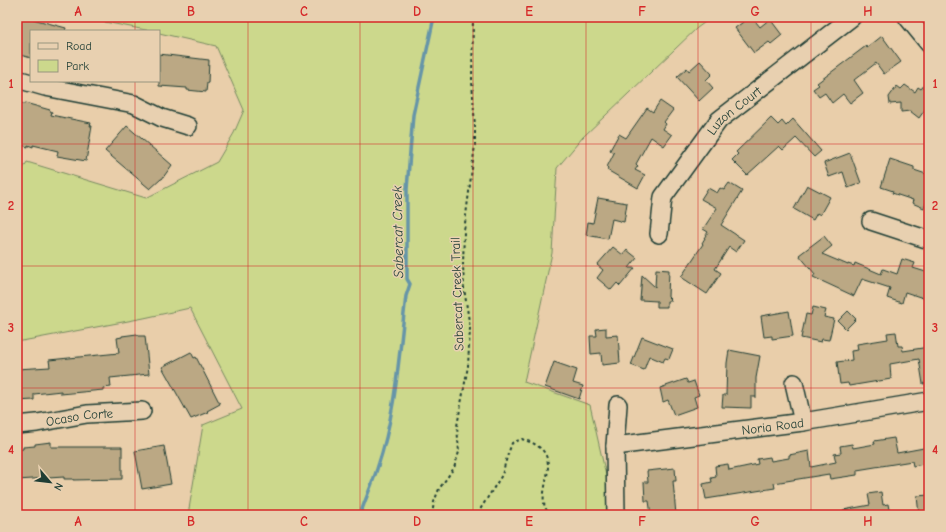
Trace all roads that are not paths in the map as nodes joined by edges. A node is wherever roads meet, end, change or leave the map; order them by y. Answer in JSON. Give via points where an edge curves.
{"nodes":[{"id":1,"x":852,"y":17,"type":"edge"},
{"id":2,"x":907,"y":17,"type":"edge"},
{"id":3,"x":929,"y":44,"type":"edge"},
{"id":4,"x":17,"y":78,"type":"edge"},
{"id":5,"x":188,"y":126,"type":"dead end"},
{"id":6,"x":871,"y":221,"type":"dead end"},
{"id":7,"x":659,"y":234,"type":"dead end"},
{"id":8,"x":929,"y":240,"type":"edge"},
{"id":9,"x":794,"y":383,"type":"dead end"},
{"id":10,"x":929,"y":401,"type":"edge"},
{"id":11,"x":618,"y":405,"type":"dead end"},
{"id":12,"x":142,"y":411,"type":"dead end"},
{"id":13,"x":803,"y":422,"type":"junction"},
{"id":14,"x":17,"y":425,"type":"edge"},
{"id":15,"x":615,"y":446,"type":"junction"},
{"id":16,"x":616,"y":515,"type":"edge"}],
"edges":[{"from":1,"to":7,"type":"street","name":"Luzon Court","via":[[718,120],[664,197]]},
{"from":2,"to":3,"type":"street"},
{"from":4,"to":5,"type":"street","via":[[45,87],[134,104],[162,118]]},
{"from":6,"to":8,"type":"street"},
{"from":9,"to":13,"type":"street"},
{"from":10,"to":13,"type":"street","name":"Noria Road"},
{"from":11,"to":15,"type":"street"},
{"from":12,"to":14,"type":"street","name":"Ocaso Corte","via":[[87,414]]},
{"from":13,"to":15,"type":"street","name":"Noria Road"},
{"from":15,"to":16,"type":"street"}]}
